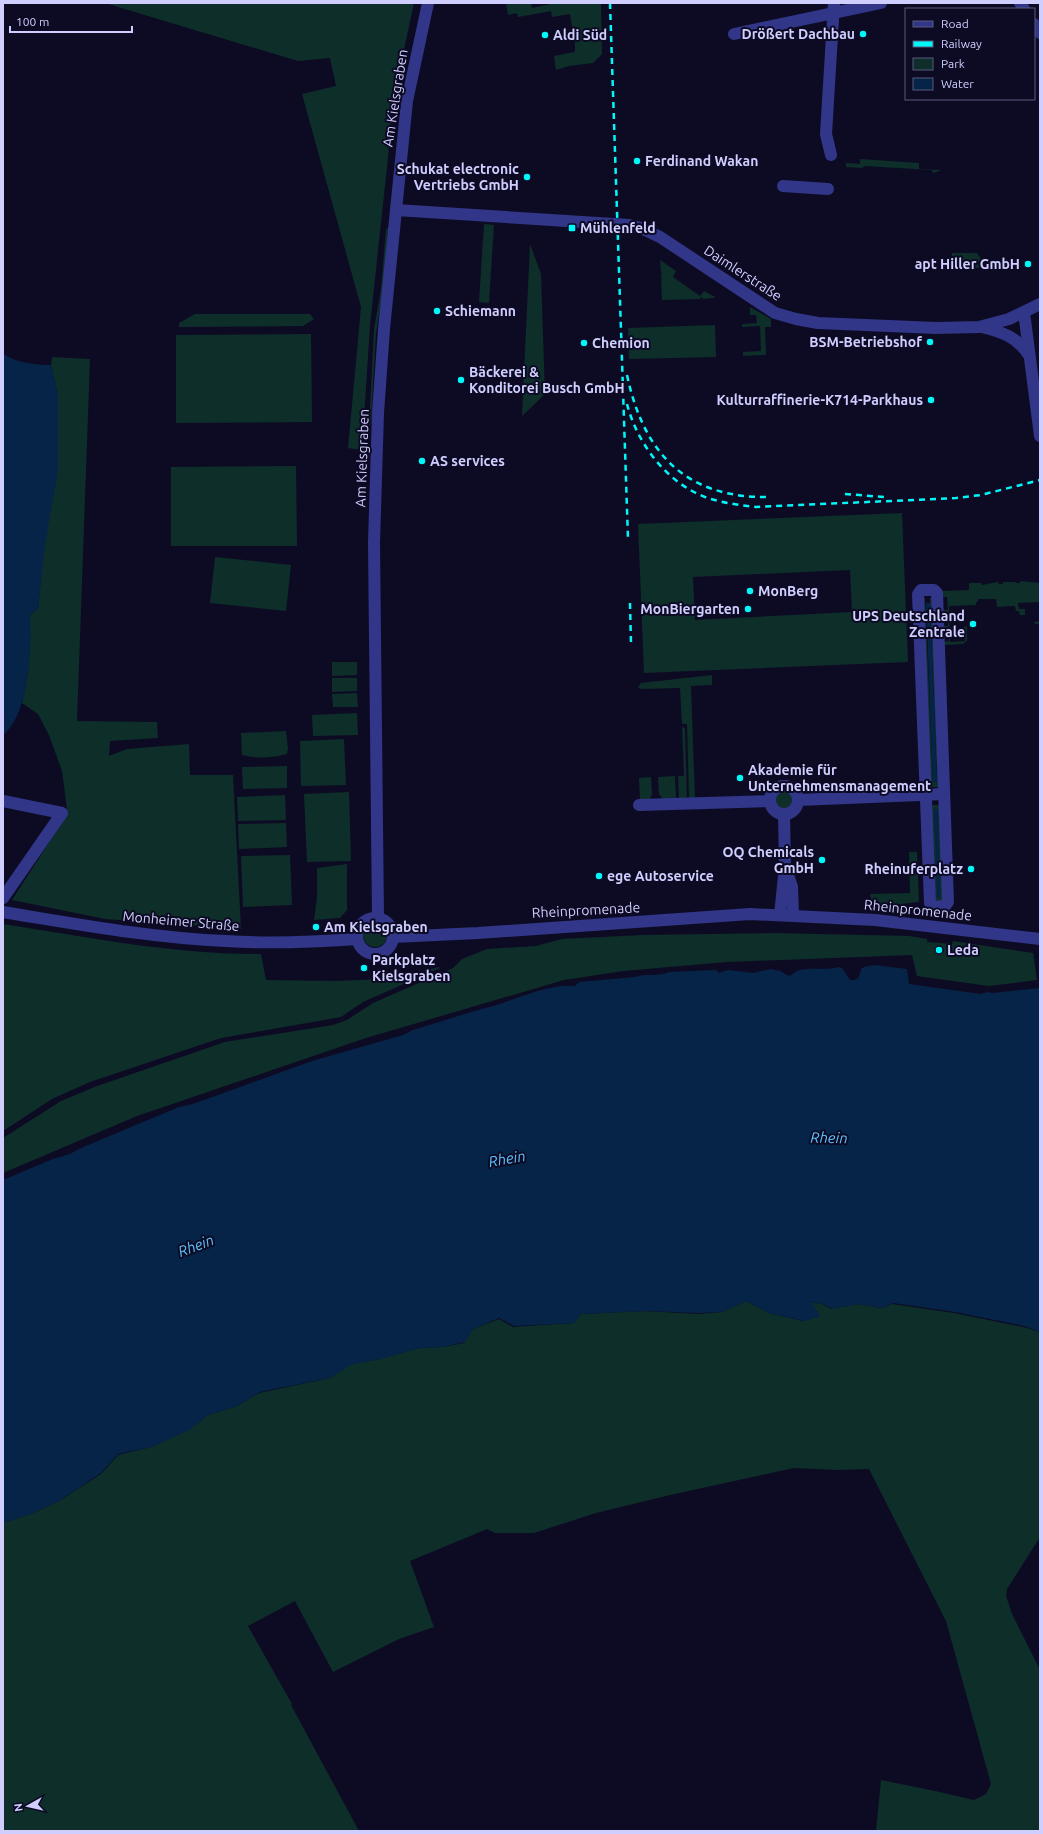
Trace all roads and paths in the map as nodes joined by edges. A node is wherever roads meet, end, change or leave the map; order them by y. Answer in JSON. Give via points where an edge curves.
{"nodes":[{"id":1,"x":428,"y":3,"type":"edge"},
{"id":2,"x":881,"y":3,"type":"edge"},
{"id":3,"x":834,"y":9,"type":"edge"},
{"id":4,"x":734,"y":34,"type":"dead end"},
{"id":5,"x":831,"y":155,"type":"dead end"},
{"id":6,"x":783,"y":186,"type":"dead end"},
{"id":7,"x":828,"y":189,"type":"dead end"},
{"id":8,"x":396,"y":210,"type":"junction"},
{"id":9,"x":1040,"y":304,"type":"edge"},
{"id":10,"x":1024,"y":312,"type":"junction"},
{"id":11,"x":979,"y":326,"type":"junction"},
{"id":12,"x":1029,"y":356,"type":"junction"},
{"id":13,"x":1040,"y":436,"type":"edge"},
{"id":14,"x":944,"y":794,"type":"junction"},
{"id":15,"x":926,"y":795,"type":"junction"},
{"id":16,"x":798,"y":800,"type":"junction"},
{"id":17,"x":3,"y":801,"type":"edge"},
{"id":18,"x":770,"y":801,"type":"junction"},
{"id":19,"x":639,"y":805,"type":"dead end"},
{"id":20,"x":784,"y":814,"type":"junction"},
{"id":21,"x":785,"y":866,"type":"junction"},
{"id":22,"x":3,"y":898,"type":"edge"},
{"id":23,"x":3,"y":912,"type":"edge"},
{"id":24,"x":780,"y":915,"type":"junction"},
{"id":25,"x":793,"y":915,"type":"junction"},
{"id":26,"x":378,"y":917,"type":"junction"},
{"id":27,"x":394,"y":937,"type":"junction"},
{"id":28,"x":357,"y":939,"type":"junction"},
{"id":29,"x":1040,"y":939,"type":"edge"}],
"edges":[{"from":1,"to":8,"type":"street","name":"Am Kielsgraben","via":[[407,101]]},
{"from":2,"to":3,"type":"street"},
{"from":3,"to":4,"type":"street"},
{"from":3,"to":5,"type":"street","via":[[826,134]]},
{"from":6,"to":7,"type":"street"},
{"from":8,"to":11,"type":"street","name":"Daimlerstraße","via":[[618,224],[641,228],[656,235],[751,298],[775,312],[796,320],[936,328]]},
{"from":8,"to":26,"type":"street","name":"Am Kielsgraben","via":[[384,329],[374,520]]},
{"from":9,"to":10,"type":"street","name":"Daimlerstraße"},
{"from":10,"to":11,"type":"street","name":"Daimlerstraße"},
{"from":10,"to":12,"type":"street"},
{"from":11,"to":12,"type":"street","name":"Daimlerstraße","via":[[1014,338],[1022,344]]},
{"from":12,"to":13,"type":"street"},
{"from":14,"to":15,"type":"street"},
{"from":14,"to":15,"type":"street","name":"Rheinpromenade","via":[[948,902],[945,906],[933,907],[930,903]]},
{"from":14,"to":15,"type":"street","name":"Rheinpromenade","via":[[937,593],[934,590],[921,590],[918,594]]},
{"from":15,"to":16,"type":"street"},
{"from":16,"to":18,"type":"street","via":[[794,791],[782,786],[774,790]]},
{"from":16,"to":20,"type":"street","via":[[792,811]]},
{"from":17,"to":22,"type":"street","via":[[62,813]]},
{"from":18,"to":19,"type":"street"},
{"from":18,"to":20,"type":"street","via":[[773,809]]},
{"from":20,"to":21,"type":"street"},
{"from":21,"to":24,"type":"street"},
{"from":21,"to":25,"type":"street","via":[[792,887]]},
{"from":23,"to":28,"type":"street","name":"Monheimer Straße","via":[[108,930],[226,942]]},
{"from":24,"to":25,"type":"street","name":"Rheinpromenade"},
{"from":24,"to":27,"type":"street","name":"Rheinpromenade","via":[[726,915]]},
{"from":25,"to":29,"type":"street","name":"Rheinpromenade","via":[[875,920]]},
{"from":26,"to":27,"type":"street","via":[[390,924]]},
{"from":26,"to":28,"type":"street","via":[[365,921],[360,926]]},
{"from":27,"to":28,"type":"street","via":[[385,951],[374,954],[363,949]]}]}
